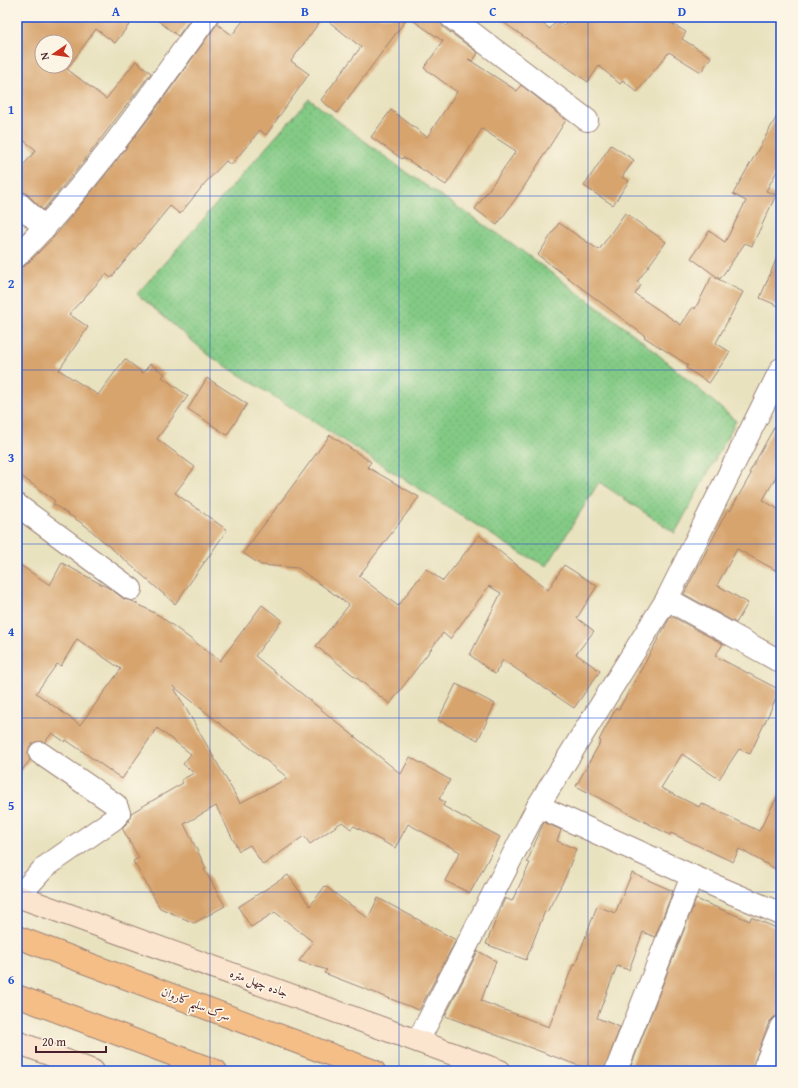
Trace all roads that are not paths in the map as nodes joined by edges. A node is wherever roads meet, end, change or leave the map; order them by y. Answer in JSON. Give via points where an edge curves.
{"nodes":[{"id":1,"x":207,"y":17,"type":"edge"},
{"id":2,"x":454,"y":18,"type":"edge"},
{"id":3,"x":587,"y":120,"type":"dead end"},
{"id":4,"x":17,"y":202,"type":"edge"},
{"id":5,"x":45,"y":228,"type":"junction"},
{"id":6,"x":17,"y":256,"type":"edge"},
{"id":7,"x":781,"y":369,"type":"edge"},
{"id":8,"x":17,"y":505,"type":"edge"},
{"id":9,"x":131,"y":589,"type":"dead end"},
{"id":10,"x":667,"y":599,"type":"junction"},
{"id":11,"x":781,"y":662,"type":"edge"},
{"id":12,"x":40,"y":753,"type":"dead end"},
{"id":13,"x":538,"y":806,"type":"junction"},
{"id":14,"x":692,"y":876,"type":"junction"},
{"id":15,"x":18,"y":896,"type":"edge"},
{"id":16,"x":781,"y":914,"type":"edge"},
{"id":17,"x":17,"y":937,"type":"edge"},
{"id":18,"x":17,"y":996,"type":"edge"},
{"id":19,"x":781,"y":1028,"type":"edge"},
{"id":20,"x":418,"y":1040,"type":"junction"},
{"id":21,"x":17,"y":1042,"type":"edge"},
{"id":22,"x":93,"y":1071,"type":"edge"},
{"id":23,"x":216,"y":1071,"type":"edge"},
{"id":24,"x":374,"y":1071,"type":"edge"},
{"id":25,"x":500,"y":1071,"type":"edge"},
{"id":26,"x":616,"y":1071,"type":"edge"},
{"id":27,"x":763,"y":1071,"type":"edge"}],
"edges":[{"from":1,"to":5,"type":"street","via":[[133,120]]},
{"from":2,"to":3,"type":"street"},
{"from":4,"to":5,"type":"street"},
{"from":5,"to":6,"type":"street"},
{"from":7,"to":10,"type":"street"},
{"from":8,"to":9,"type":"street"},
{"from":10,"to":11,"type":"street"},
{"from":10,"to":13,"type":"street"},
{"from":12,"to":15,"type":"street","via":[[116,805],[119,813],[45,867]]},
{"from":13,"to":14,"type":"street"},
{"from":13,"to":20,"type":"street"},
{"from":14,"to":16,"type":"street"},
{"from":14,"to":26,"type":"street"},
{"from":15,"to":20,"type":"street","name":"جاده چهل متره"},
{"from":17,"to":24,"type":"main road","name":"سرک سلیم کاروان"},
{"from":18,"to":23,"type":"main road"},
{"from":19,"to":27,"type":"street"},
{"from":20,"to":25,"type":"street","name":"جاده چهل متره"},
{"from":21,"to":22,"type":"street"}]}
